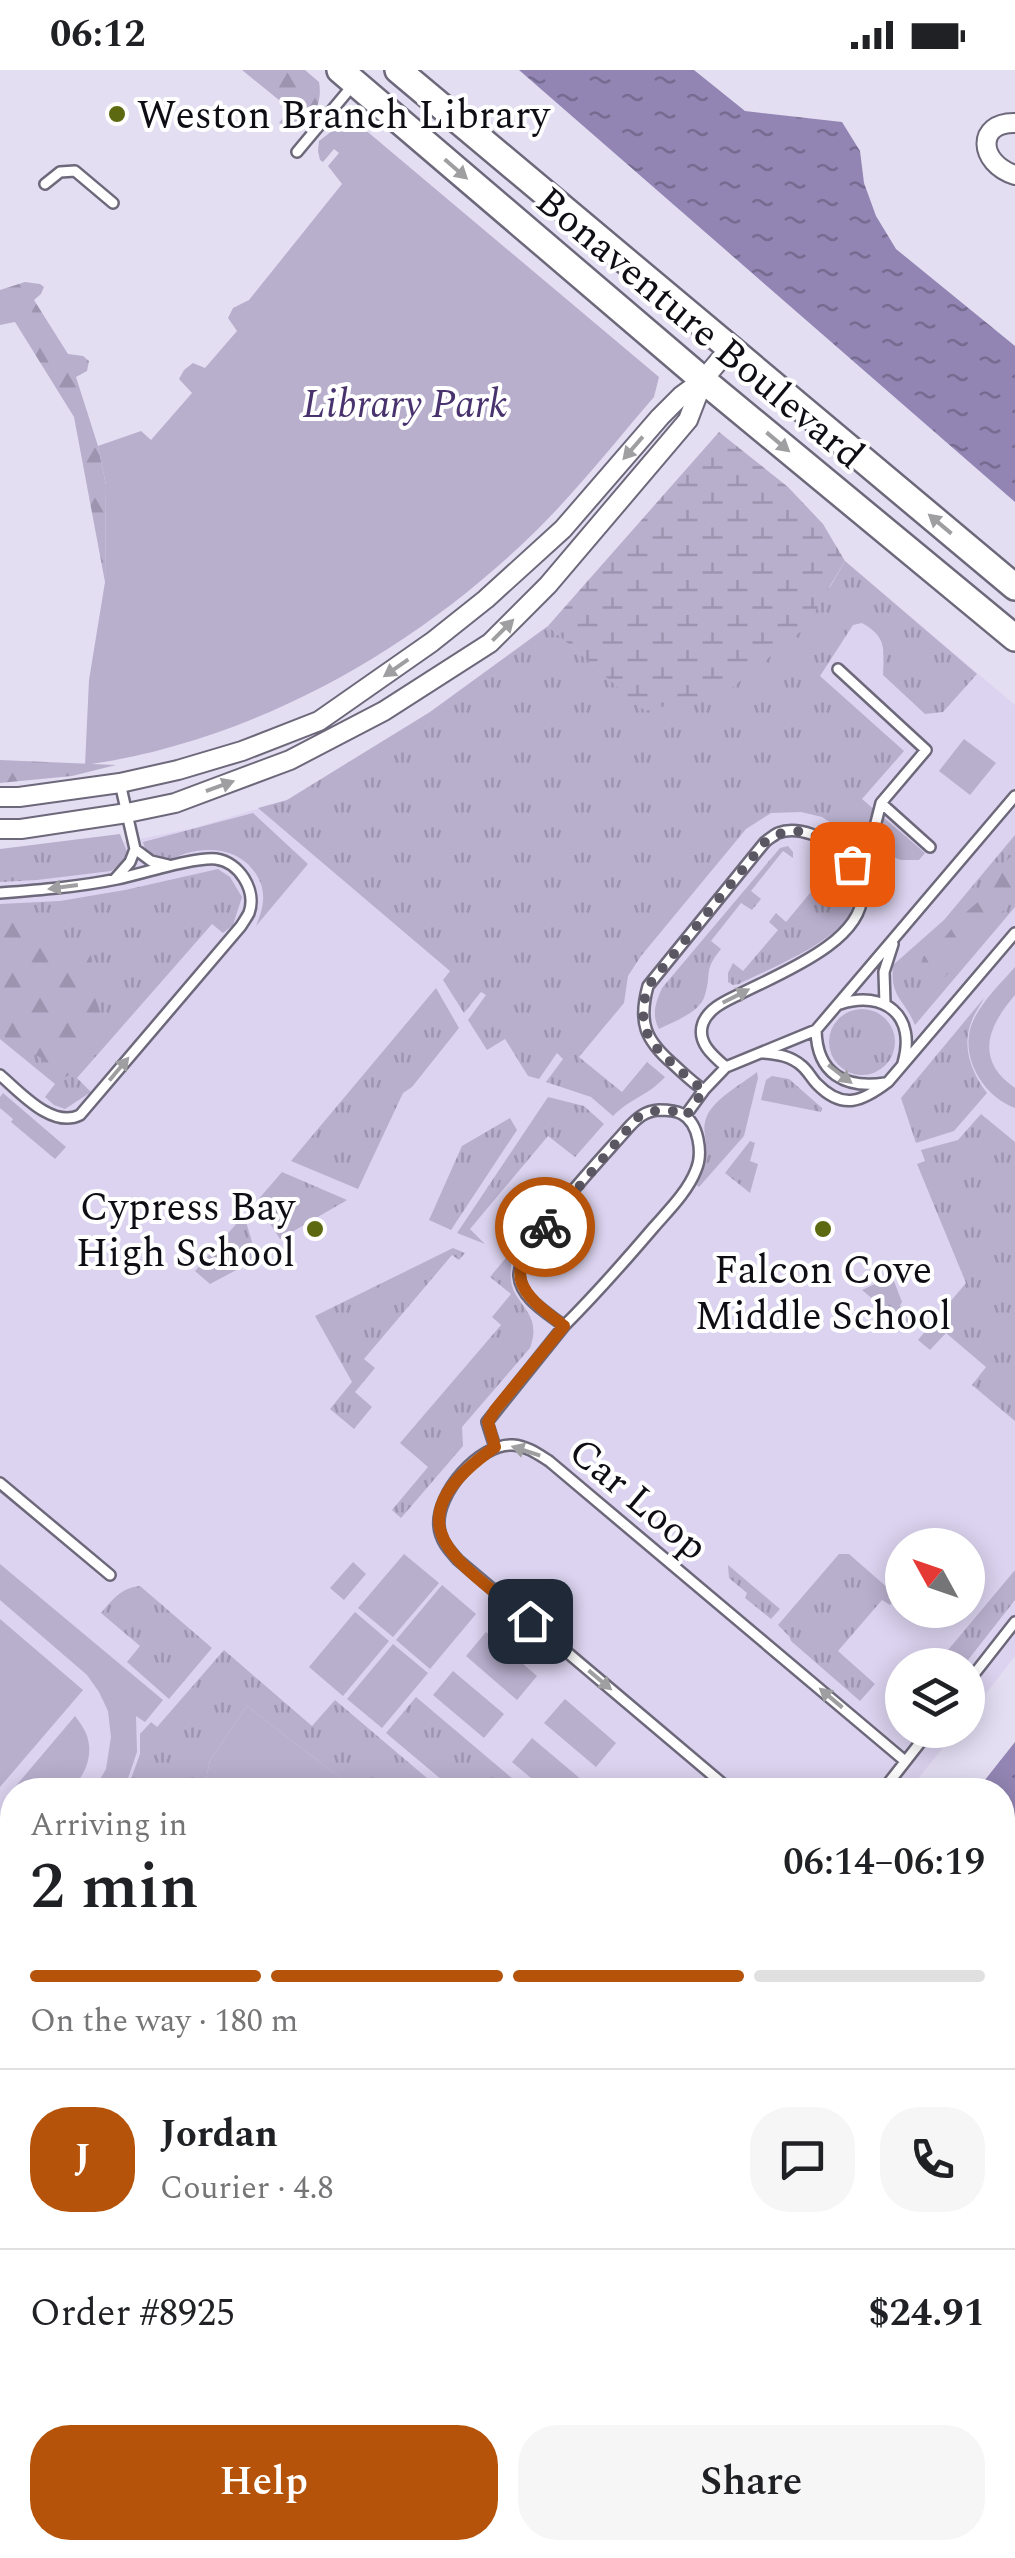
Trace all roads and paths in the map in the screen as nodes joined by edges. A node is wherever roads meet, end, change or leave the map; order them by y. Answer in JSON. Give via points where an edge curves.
{"nodes":[{"id":1,"x":398,"y":70,"type":"edge"},
{"id":2,"x":348,"y":76,"type":"edge"},
{"id":3,"x":454,"y":118,"type":"junction"},
{"id":4,"x":1015,"y":122,"type":"edge"},
{"id":5,"x":297,"y":152,"type":"dead end"},
{"id":6,"x":1015,"y":176,"type":"edge"},
{"id":7,"x":44,"y":184,"type":"dead end"},
{"id":8,"x":113,"y":203,"type":"dead end"},
{"id":9,"x":729,"y":349,"type":"junction"},
{"id":10,"x":703,"y":380,"type":"junction"},
{"id":11,"x":1015,"y":587,"type":"edge"},
{"id":12,"x":1015,"y":638,"type":"edge"},
{"id":13,"x":838,"y":669,"type":"dead end"},
{"id":14,"x":120,"y":783,"type":"junction"},
{"id":15,"x":0,"y":797,"type":"edge"},
{"id":16,"x":881,"y":802,"type":"junction"},
{"id":17,"x":1012,"y":804,"type":"edge"},
{"id":18,"x":127,"y":814,"type":"junction"},
{"id":19,"x":0,"y":829,"type":"edge"},
{"id":20,"x":930,"y":847,"type":"dead end"},
{"id":21,"x":135,"y":849,"type":"junction"},
{"id":22,"x":174,"y":866,"type":"junction"},
{"id":23,"x":115,"y":879,"type":"junction"},
{"id":24,"x":860,"y":881,"type":"junction"},
{"id":25,"x":0,"y":892,"type":"edge"},
{"id":26,"x":906,"y":925,"type":"junction"},
{"id":27,"x":1013,"y":934,"type":"edge"},
{"id":28,"x":886,"y":1004,"type":"junction"},
{"id":29,"x":838,"y":1005,"type":"junction"},
{"id":30,"x":816,"y":1030,"type":"junction"},
{"id":31,"x":764,"y":1052,"type":"junction"},
{"id":32,"x":902,"y":1066,"type":"junction"},
{"id":33,"x":726,"y":1067,"type":"junction"},
{"id":34,"x":0,"y":1076,"type":"edge"},
{"id":35,"x":888,"y":1082,"type":"junction"},
{"id":36,"x":704,"y":1090,"type":"junction"},
{"id":37,"x":686,"y":1116,"type":"junction"},
{"id":38,"x":564,"y":1326,"type":"junction"},
{"id":39,"x":495,"y":1447,"type":"junction"},
{"id":40,"x":0,"y":1483,"type":"edge"},
{"id":41,"x":110,"y":1574,"type":"dead end"},
{"id":42,"x":1015,"y":1622,"type":"edge"},
{"id":43,"x":985,"y":1660,"type":"edge"},
{"id":44,"x":916,"y":1748,"type":"edge"},
{"id":45,"x":906,"y":1762,"type":"junction"},
{"id":46,"x":716,"y":1778,"type":"edge"},
{"id":47,"x":893,"y":1778,"type":"edge"}],
"edges":[{"from":1,"to":3,"type":"main road","name":"Bonaventure Boulevard"},
{"from":2,"to":3,"type":"main road","via":[[413,92]]},
{"from":2,"to":5,"type":"lane"},
{"from":2,"to":10,"type":"main road","name":"Bonaventure Boulevard","one_way":true},
{"from":3,"to":9,"type":"main road","name":"Bonaventure Boulevard"},
{"from":4,"to":6,"type":"street","via":[[1000,124],[986,142],[992,162]]},
{"from":7,"to":8,"type":"lane","via":[[60,172],[76,171]]},
{"from":9,"to":10,"type":"street"},
{"from":11,"to":9,"type":"main road","name":"Bonaventure Boulevard","one_way":true},
{"from":10,"to":12,"type":"main road","name":"Bonaventure Boulevard","one_way":true},
{"from":10,"to":14,"type":"street","one_way":true,"via":[[486,599],[320,721],[242,751]]},
{"from":18,"to":10,"type":"street","one_way":true,"via":[[290,760],[384,712],[490,643],[660,455],[688,420]]},
{"from":13,"to":16,"type":"lane","via":[[926,750]]},
{"from":14,"to":15,"type":"street"},
{"from":14,"to":18,"type":"lane"},
{"from":16,"to":20,"type":"lane"},
{"from":16,"to":24,"type":"lane"},
{"from":17,"to":26,"type":"lane"},
{"from":18,"to":19,"type":"street"},
{"from":18,"to":21,"type":"lane"},
{"from":21,"to":22,"type":"lane","via":[[156,864]]},
{"from":21,"to":23,"type":"lane"},
{"from":22,"to":23,"type":"lane"},
{"from":34,"to":22,"type":"lane","one_way":true,"via":[[46,1112],[70,1120],[80,1115],[241,926],[251,897],[235,868],[219,859]]},
{"from":23,"to":25,"type":"lane","one_way":true},
{"from":33,"to":24,"type":"lane","one_way":true,"via":[[706,1047],[703,1022],[714,1007],[809,958],[850,927],[859,913]]},
{"from":24,"to":36,"type":"lane","via":[[852,864],[823,838],[777,833],[648,986],[642,1006],[649,1039]]},
{"from":26,"to":28,"type":"lane","via":[[884,972]]},
{"from":26,"to":29,"type":"lane"},
{"from":27,"to":32,"type":"lane"},
{"from":28,"to":29,"type":"lane","via":[[860,998]]},
{"from":28,"to":32,"type":"lane","via":[[906,1033]]},
{"from":29,"to":30,"type":"lane"},
{"from":30,"to":31,"type":"lane"},
{"from":30,"to":35,"type":"lane","one_way":true,"via":[[821,1054],[849,1084]]},
{"from":31,"to":33,"type":"lane"},
{"from":31,"to":35,"type":"lane","via":[[800,1064],[839,1100],[866,1098]]},
{"from":32,"to":35,"type":"lane"},
{"from":33,"to":36,"type":"lane"},
{"from":36,"to":37,"type":"lane"},
{"from":37,"to":38,"type":"lane","via":[[696,1131],[697,1170]]},
{"from":37,"to":38,"type":"lane","via":[[659,1110],[637,1118],[521,1261],[523,1289]]},
{"from":38,"to":39,"type":"lane","via":[[488,1422]]},
{"from":45,"to":39,"type":"lane","name":"Car Loop","one_way":true,"via":[[550,1460],[514,1445]]},
{"from":39,"to":46,"type":"lane","one_way":true,"via":[[445,1494],[439,1513],[445,1546]]},
{"from":40,"to":41,"type":"lane"},
{"from":42,"to":43,"type":"lane"},
{"from":44,"to":45,"type":"lane"},
{"from":45,"to":47,"type":"lane"}]}
